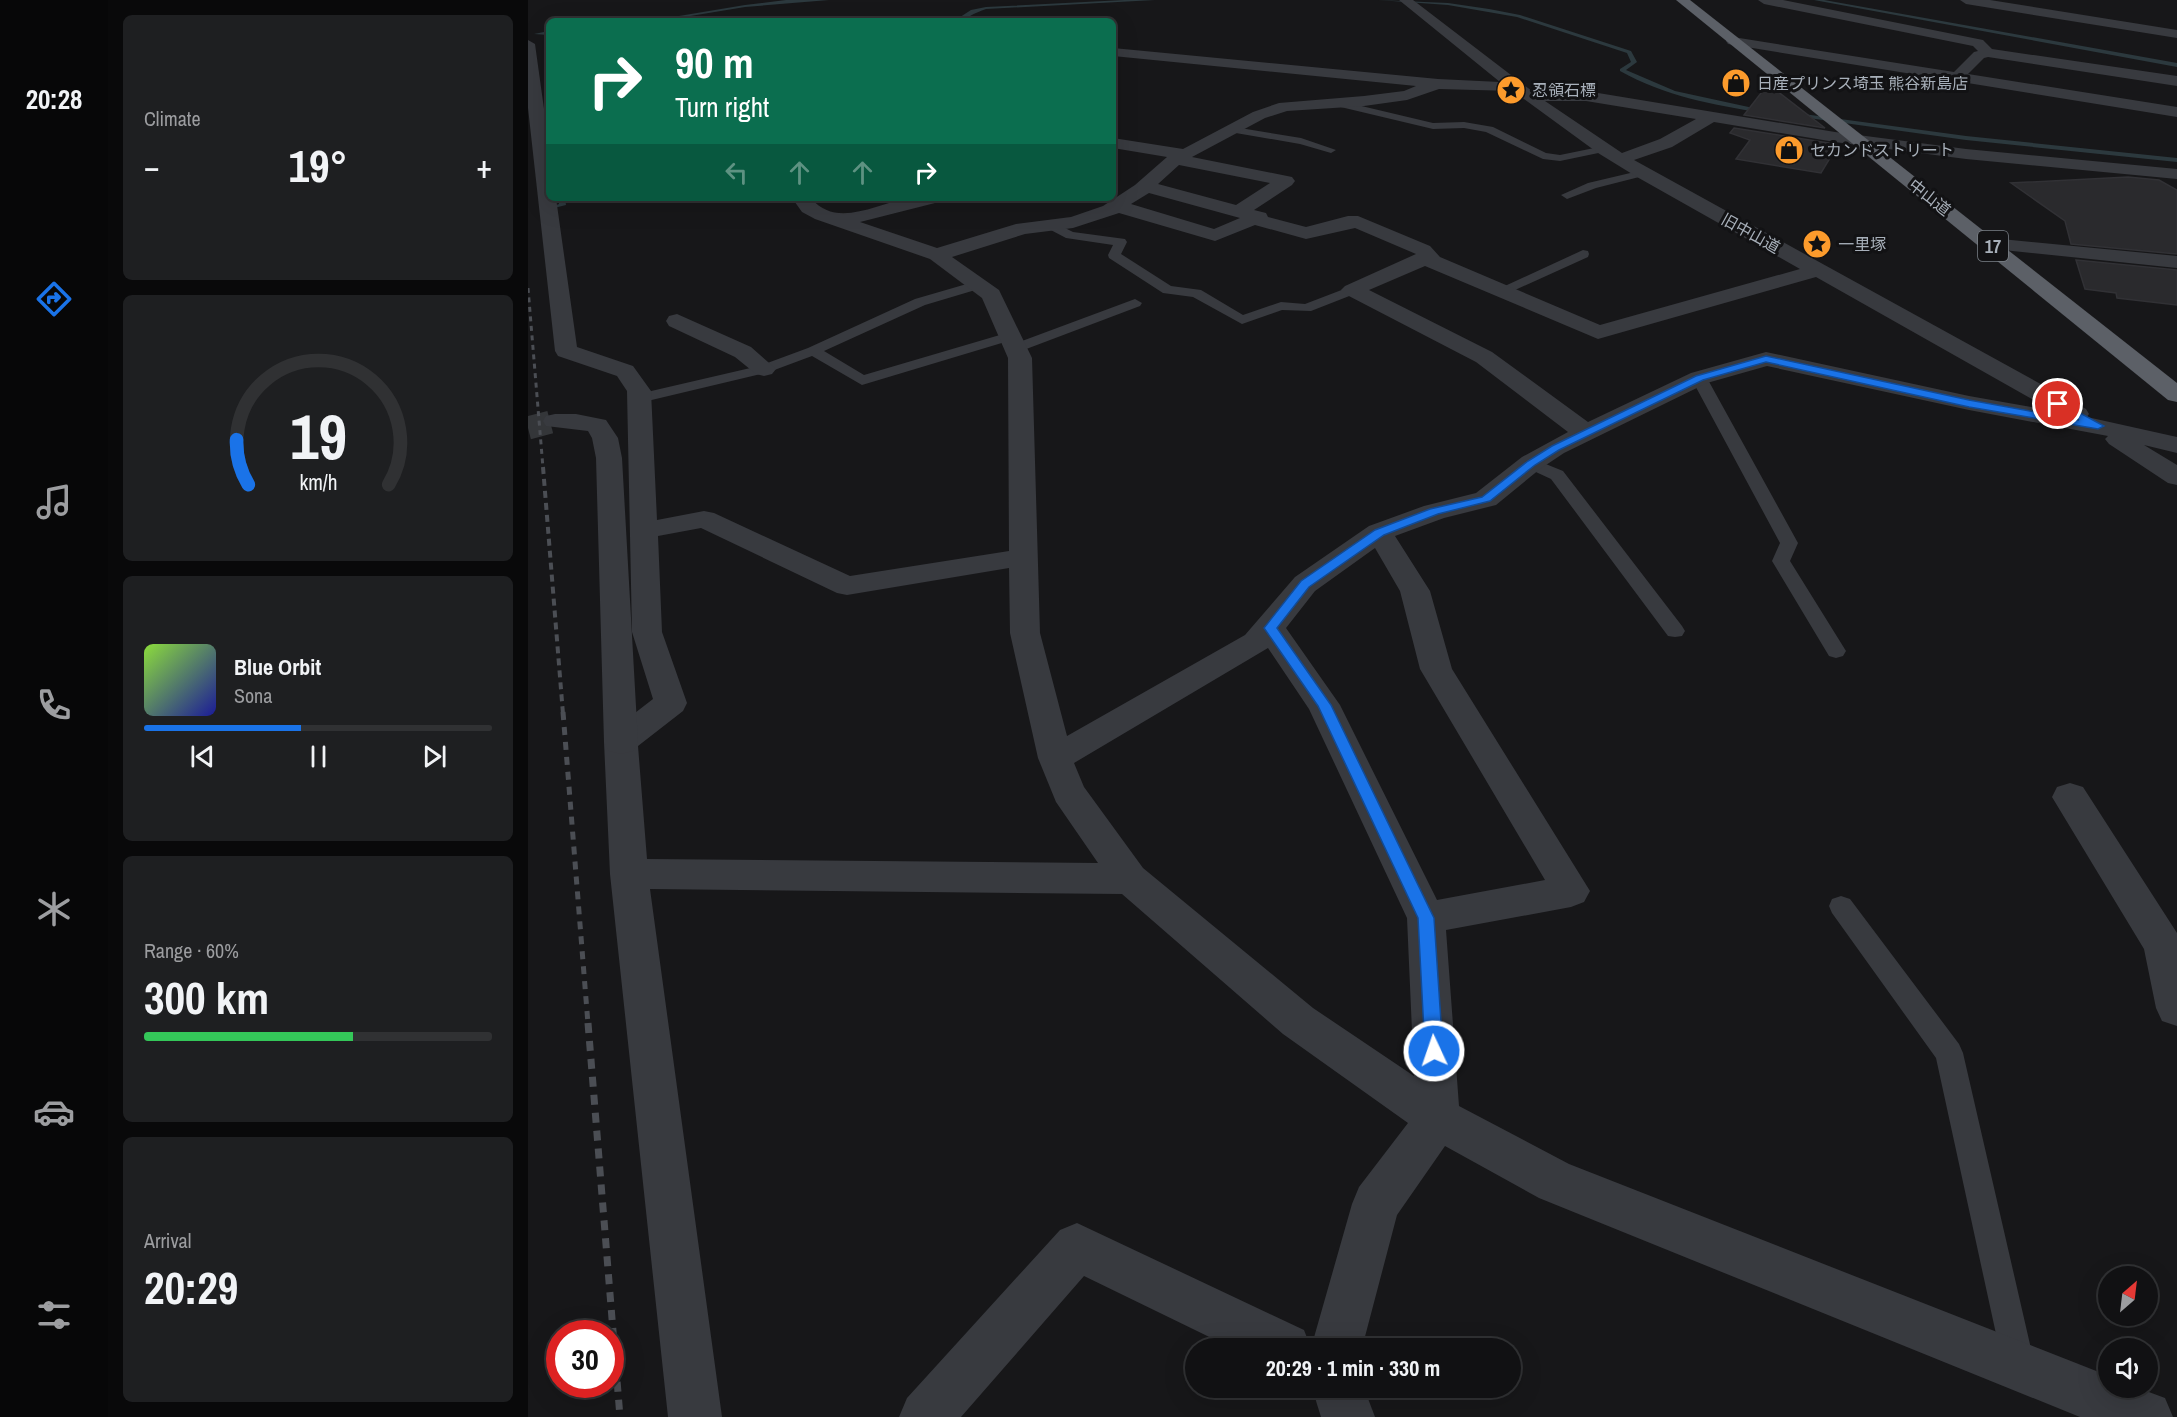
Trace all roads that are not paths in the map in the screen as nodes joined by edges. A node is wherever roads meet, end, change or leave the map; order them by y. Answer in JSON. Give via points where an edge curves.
{"nodes":[{"id":1,"x":1682,"y":0,"type":"edge"},
{"id":2,"x":1764,"y":0,"type":"edge"},
{"id":3,"x":1966,"y":0,"type":"edge"},
{"id":4,"x":1407,"y":2,"type":"edge"},
{"id":5,"x":1814,"y":10,"type":"junction"},
{"id":6,"x":1883,"y":24,"type":"junction"},
{"id":7,"x":2177,"y":34,"type":"edge"},
{"id":8,"x":1733,"y":41,"type":"junction"},
{"id":9,"x":1768,"y":45,"type":"junction"},
{"id":10,"x":532,"y":49,"type":"edge"},
{"id":11,"x":1116,"y":52,"type":"edge"},
{"id":12,"x":1988,"y":52,"type":"junction"},
{"id":13,"x":1843,"y":58,"type":"junction"},
{"id":14,"x":1956,"y":78,"type":"junction"},
{"id":15,"x":2177,"y":81,"type":"edge"},
{"id":16,"x":1438,"y":84,"type":"junction"},
{"id":17,"x":1522,"y":91,"type":"junction"},
{"id":18,"x":1332,"y":102,"type":"junction"},
{"id":19,"x":543,"y":106,"type":"edge"},
{"id":20,"x":2177,"y":112,"type":"edge"},
{"id":21,"x":1713,"y":116,"type":"junction"},
{"id":22,"x":1234,"y":130,"type":"junction"},
{"id":23,"x":546,"y":138,"type":"edge"},
{"id":24,"x":1857,"y":139,"type":"junction"},
{"id":25,"x":1116,"y":144,"type":"edge"},
{"id":26,"x":1331,"y":150,"type":"dead end"},
{"id":27,"x":1612,"y":154,"type":"junction"},
{"id":28,"x":1180,"y":157,"type":"junction"},
{"id":29,"x":1643,"y":173,"type":"junction"},
{"id":30,"x":2177,"y":174,"type":"edge"},
{"id":31,"x":1144,"y":186,"type":"junction"},
{"id":32,"x":1567,"y":195,"type":"dead end"},
{"id":33,"x":552,"y":201,"type":"edge"},
{"id":34,"x":803,"y":201,"type":"edge"},
{"id":35,"x":920,"y":201,"type":"edge"},
{"id":36,"x":1116,"y":206,"type":"junction"},
{"id":37,"x":1247,"y":215,"type":"junction"},
{"id":38,"x":840,"y":221,"type":"junction"},
{"id":39,"x":1051,"y":225,"type":"junction"},
{"id":40,"x":1991,"y":244,"type":"junction"},
{"id":41,"x":1583,"y":254,"type":"dead end"},
{"id":42,"x":937,"y":255,"type":"junction"},
{"id":43,"x":1433,"y":261,"type":"junction"},
{"id":44,"x":2177,"y":262,"type":"edge"},
{"id":45,"x":1818,"y":270,"type":"junction"},
{"id":46,"x":977,"y":285,"type":"junction"},
{"id":47,"x":1352,"y":290,"type":"junction"},
{"id":48,"x":1501,"y":291,"type":"junction"},
{"id":49,"x":1135,"y":303,"type":"dead end"},
{"id":50,"x":677,"y":321,"type":"dead end"},
{"id":51,"x":1013,"y":342,"type":"junction"},
{"id":52,"x":813,"y":351,"type":"junction"},
{"id":53,"x":764,"y":369,"type":"junction"},
{"id":54,"x":1699,"y":378,"type":"junction"},
{"id":55,"x":2177,"y":395,"type":"edge"},
{"id":56,"x":639,"y":398,"type":"junction"},
{"id":57,"x":555,"y":421,"type":"tunnel mouth"},
{"id":58,"x":2098,"y":426,"type":"junction"},
{"id":59,"x":1586,"y":433,"type":"junction"},
{"id":60,"x":2177,"y":445,"type":"edge"},
{"id":61,"x":1531,"y":463,"type":"junction"},
{"id":62,"x":2177,"y":477,"type":"edge"},
{"id":63,"x":643,"y":531,"type":"junction"},
{"id":64,"x":1380,"y":532,"type":"junction"},
{"id":65,"x":1024,"y":557,"type":"junction"},
{"id":66,"x":1270,"y":628,"type":"junction"},
{"id":67,"x":1675,"y":631,"type":"dead end"},
{"id":68,"x":1836,"y":651,"type":"dead end"},
{"id":69,"x":621,"y":742,"type":"junction"},
{"id":70,"x":1055,"y":758,"type":"junction"},
{"id":71,"x":2070,"y":797,"type":"dead end"},
{"id":72,"x":629,"y":874,"type":"junction"},
{"id":73,"x":1130,"y":879,"type":"junction"},
{"id":74,"x":1841,"y":906,"type":"dead end"},
{"id":75,"x":1426,"y":918,"type":"junction"},
{"id":76,"x":2177,"y":1008,"type":"edge"},
{"id":77,"x":1438,"y":1118,"type":"junction"},
{"id":78,"x":1265,"y":1338,"type":"edge"},
{"id":79,"x":1341,"y":1338,"type":"edge"},
{"id":80,"x":2020,"y":1367,"type":"junction"},
{"id":81,"x":1341,"y":1398,"type":"edge"},
{"id":82,"x":695,"y":1417,"type":"edge"},
{"id":83,"x":926,"y":1417,"type":"edge"},
{"id":84,"x":1348,"y":1417,"type":"edge"},
{"id":85,"x":2146,"y":1417,"type":"edge"}],
"edges":[{"from":1,"to":8,"type":"highway","name":"中山道","number":"17"},
{"from":2,"to":5,"type":"street"},
{"from":3,"to":7,"type":"street"},
{"from":4,"to":17,"type":"street","name":"旧中山道"},
{"from":5,"to":6,"type":"street"},
{"from":5,"to":9,"type":"street"},
{"from":6,"to":12,"type":"street","via":[[1978,43]]},
{"from":6,"to":13,"type":"street"},
{"from":8,"to":9,"type":"street"},
{"from":8,"to":24,"type":"highway","name":"中山道","number":"17"},
{"from":9,"to":13,"type":"street"},
{"from":10,"to":19,"type":"street"},
{"from":11,"to":16,"type":"street"},
{"from":12,"to":14,"type":"street","via":[[1979,55]]},
{"from":12,"to":15,"type":"street"},
{"from":13,"to":14,"type":"street"},
{"from":14,"to":20,"type":"street"},
{"from":16,"to":17,"type":"street"},
{"from":16,"to":18,"type":"street","via":[[1407,95]]},
{"from":17,"to":21,"type":"street","via":[[1586,96]]},
{"from":17,"to":27,"type":"street","name":"旧中山道"},
{"from":18,"to":22,"type":"street","via":[[1285,106]]},
{"from":18,"to":27,"type":"lane","via":[[1433,126],[1489,129],[1543,156]]},
{"from":19,"to":23,"type":"street"},
{"from":21,"to":24,"type":"street"},
{"from":21,"to":27,"type":"street","via":[[1666,143]]},
{"from":22,"to":26,"type":"lane"},
{"from":22,"to":28,"type":"street"},
{"from":24,"to":30,"type":"street","via":[[1966,154]]},
{"from":24,"to":40,"type":"highway","name":"中山道","number":"17"},
{"from":25,"to":28,"type":"street"},
{"from":27,"to":29,"type":"street","name":"旧中山道"},
{"from":28,"to":31,"type":"street"},
{"from":28,"to":37,"type":"street","via":[[1286,181]]},
{"from":29,"to":32,"type":"lane"},
{"from":29,"to":45,"type":"street","name":"旧中山道"},
{"from":31,"to":36,"type":"street"},
{"from":31,"to":37,"type":"street"},
{"from":33,"to":56,"type":"street","via":[[566,351],[625,371],[639,391]]},
{"from":34,"to":38,"type":"street","via":[[809,208]]},
{"from":35,"to":38,"type":"street"},
{"from":36,"to":37,"type":"street","via":[[1215,235]]},
{"from":36,"to":39,"type":"street","via":[[1073,222]]},
{"from":37,"to":43,"type":"street","via":[[1306,233],[1358,222],[1423,250]]},
{"from":38,"to":42,"type":"street"},
{"from":39,"to":42,"type":"street","via":[[1023,228]]},
{"from":39,"to":47,"type":"lane","via":[[1070,235],[1121,242],[1114,255],[1168,290],[1197,293],[1242,320],[1281,306],[1306,308]]},
{"from":40,"to":44,"type":"street"},
{"from":40,"to":55,"type":"highway","name":"中山道","number":"17"},
{"from":41,"to":48,"type":"lane"},
{"from":42,"to":46,"type":"street"},
{"from":43,"to":47,"type":"street","via":[[1423,259]]},
{"from":43,"to":48,"type":"street"},
{"from":45,"to":48,"type":"street","via":[[1598,332]]},
{"from":45,"to":58,"type":"street","name":"旧中山道"},
{"from":46,"to":51,"type":"street","via":[[991,295]]},
{"from":46,"to":52,"type":"lane","via":[[920,302]]},
{"from":47,"to":59,"type":"street","via":[[1484,357]]},
{"from":49,"to":51,"type":"lane"},
{"from":50,"to":53,"type":"street","via":[[743,352]]},
{"from":51,"to":52,"type":"lane","via":[[862,380]]},
{"from":51,"to":65,"type":"street","via":[[1020,358]]},
{"from":52,"to":53,"type":"lane"},
{"from":53,"to":56,"type":"lane"},
{"from":54,"to":58,"type":"street","via":[[1766,359],[1969,404]]},
{"from":54,"to":59,"type":"street"},
{"from":54,"to":68,"type":"lane","via":[[1790,543],[1781,561]]},
{"from":56,"to":63,"type":"street"},
{"from":57,"to":69,"type":"street","via":[[597,425],[605,438]]},
{"from":58,"to":60,"type":"street"},
{"from":58,"to":62,"type":"street","name":"旧中山道"},
{"from":59,"to":61,"type":"street"},
{"from":61,"to":64,"type":"street","via":[[1486,499],[1434,512]]},
{"from":61,"to":67,"type":"lane","via":[[1557,475]]},
{"from":63,"to":65,"type":"street","via":[[704,519],[847,586]]},
{"from":63,"to":69,"type":"street","via":[[647,632],[671,704]]},
{"from":64,"to":66,"type":"street","via":[[1305,584]]},
{"from":64,"to":75,"type":"street","via":[[1414,591],[1436,669],[1571,891]]},
{"from":65,"to":70,"type":"street","via":[[1025,633]]},
{"from":66,"to":70,"type":"street","via":[[1256,642]]},
{"from":66,"to":75,"type":"street","via":[[1324,705]]},
{"from":69,"to":72,"type":"street"},
{"from":70,"to":73,"type":"street","via":[[1069,793]]},
{"from":71,"to":76,"type":"street","via":[[2163,945]]},
{"from":72,"to":73,"type":"street"},
{"from":72,"to":82,"type":"street"},
{"from":73,"to":77,"type":"street","via":[[1298,1021]]},
{"from":74,"to":80,"type":"lane","via":[[1949,1053]]},
{"from":75,"to":77,"type":"street"},
{"from":77,"to":79,"type":"street","via":[[1376,1204]]},
{"from":77,"to":80,"type":"street","via":[[1555,1182]]},
{"from":78,"to":83,"type":"street","via":[[1077,1247]]},
{"from":80,"to":85,"type":"street"},
{"from":81,"to":84,"type":"street"}]}
